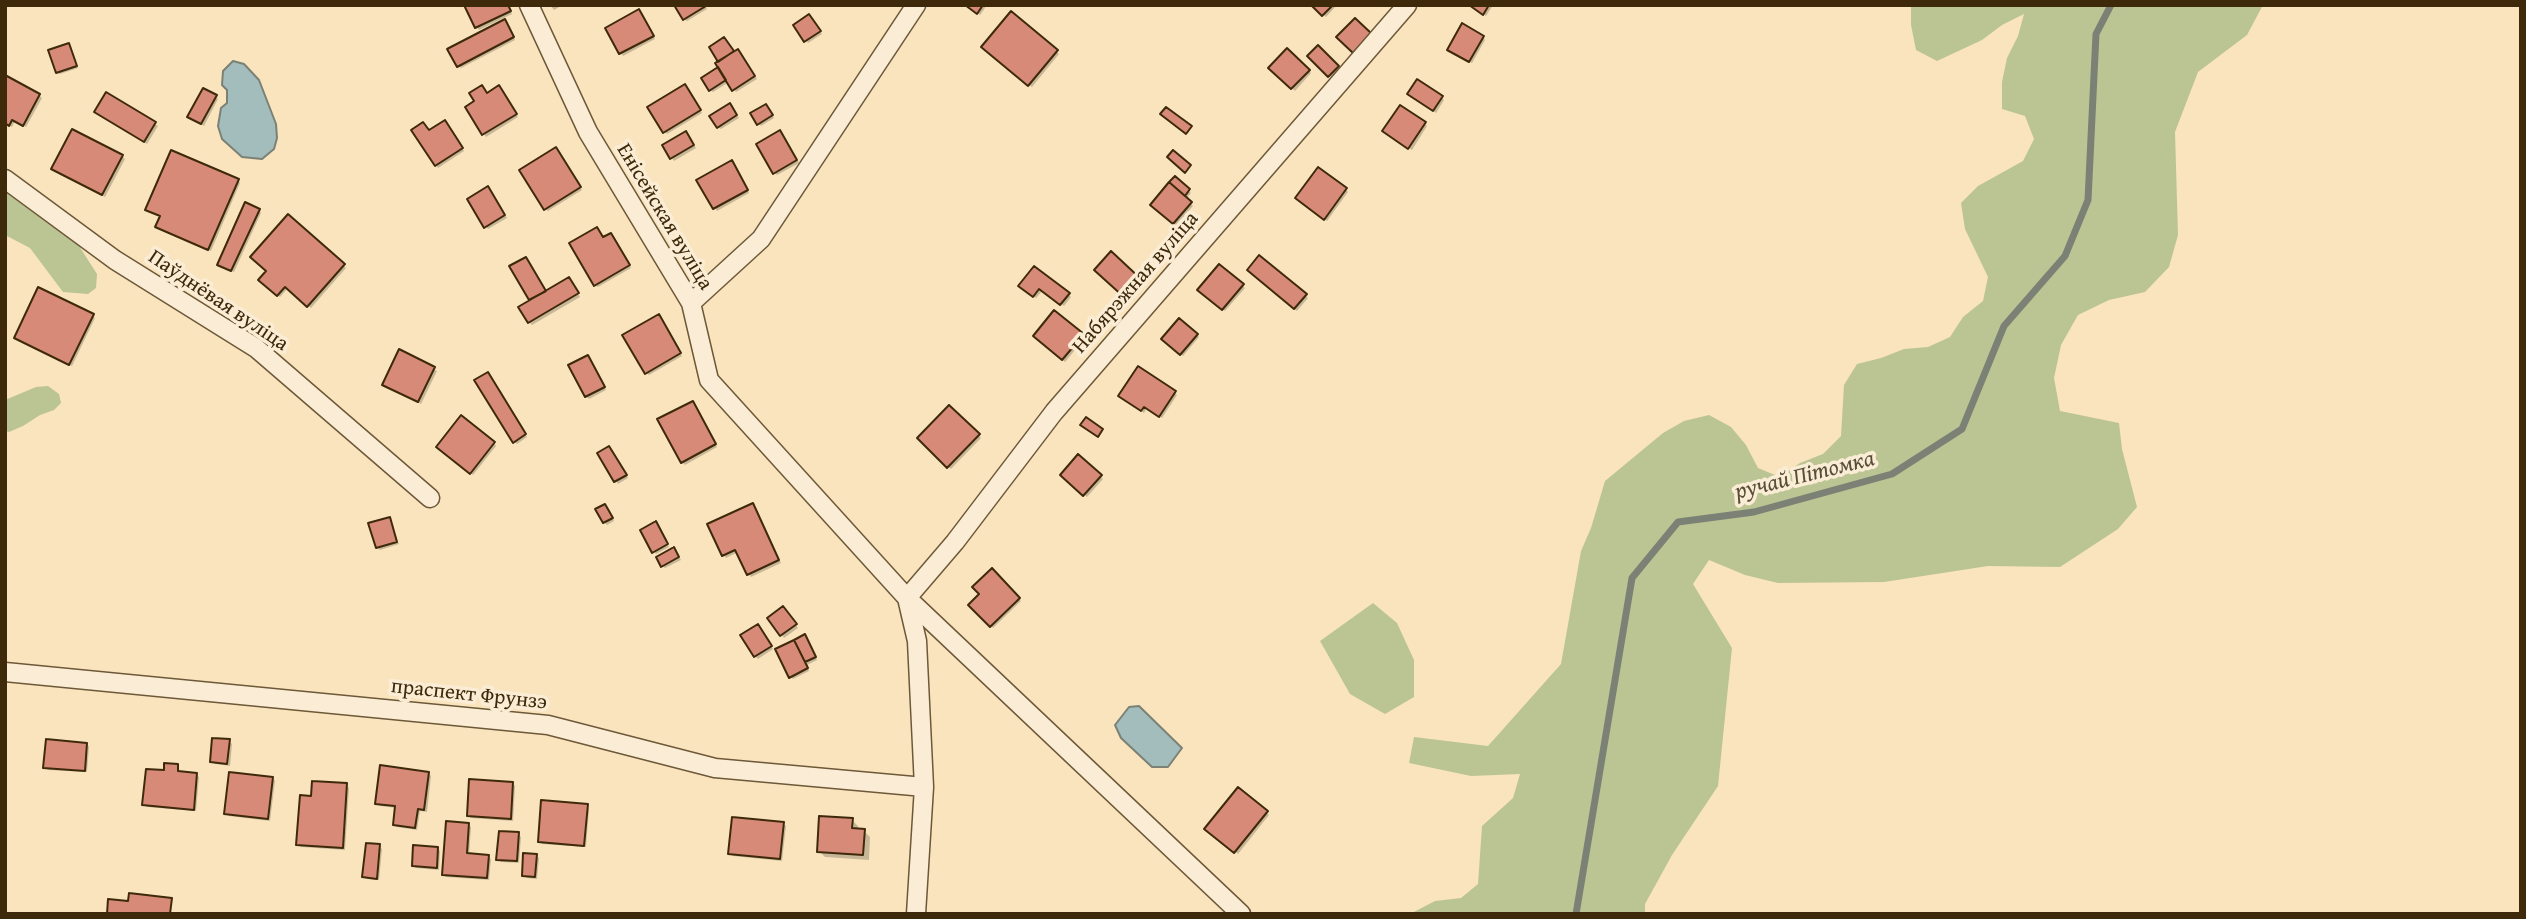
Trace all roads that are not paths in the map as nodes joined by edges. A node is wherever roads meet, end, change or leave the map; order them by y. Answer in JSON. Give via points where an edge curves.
{"nodes":[{"id":1,"x":530,"y":5,"type":"edge"},
{"id":2,"x":916,"y":5,"type":"edge"},
{"id":3,"x":1407,"y":5,"type":"edge"},
{"id":4,"x":5,"y":179,"type":"edge"},
{"id":5,"x":691,"y":303,"type":"junction"},
{"id":6,"x":430,"y":498,"type":"dead end"},
{"id":7,"x":907,"y":598,"type":"junction"},
{"id":8,"x":5,"y":672,"type":"edge"},
{"id":9,"x":924,"y":787,"type":"junction"},
{"id":10,"x":916,"y":914,"type":"edge"},
{"id":11,"x":1241,"y":914,"type":"edge"}],
"edges":[{"from":1,"to":5,"type":"street","name":"Енісейская вуліца","via":[[588,132]]},
{"from":2,"to":5,"type":"street","via":[[761,239]]},
{"from":3,"to":7,"type":"street","name":"Набярэжная вуліца","via":[[1054,412]]},
{"from":4,"to":6,"type":"street","name":"Паўднёвая вуліца","via":[[114,260],[256,348]]},
{"from":5,"to":7,"type":"street","name":"Енісейская вуліца","via":[[709,380]]},
{"from":7,"to":9,"type":"street","via":[[917,641]]},
{"from":7,"to":11,"type":"street","name":"Енісейская вуліца"},
{"from":8,"to":9,"type":"street","name":"праспект Фрунзэ","via":[[548,725],[715,768]]},
{"from":9,"to":10,"type":"street"}]}
